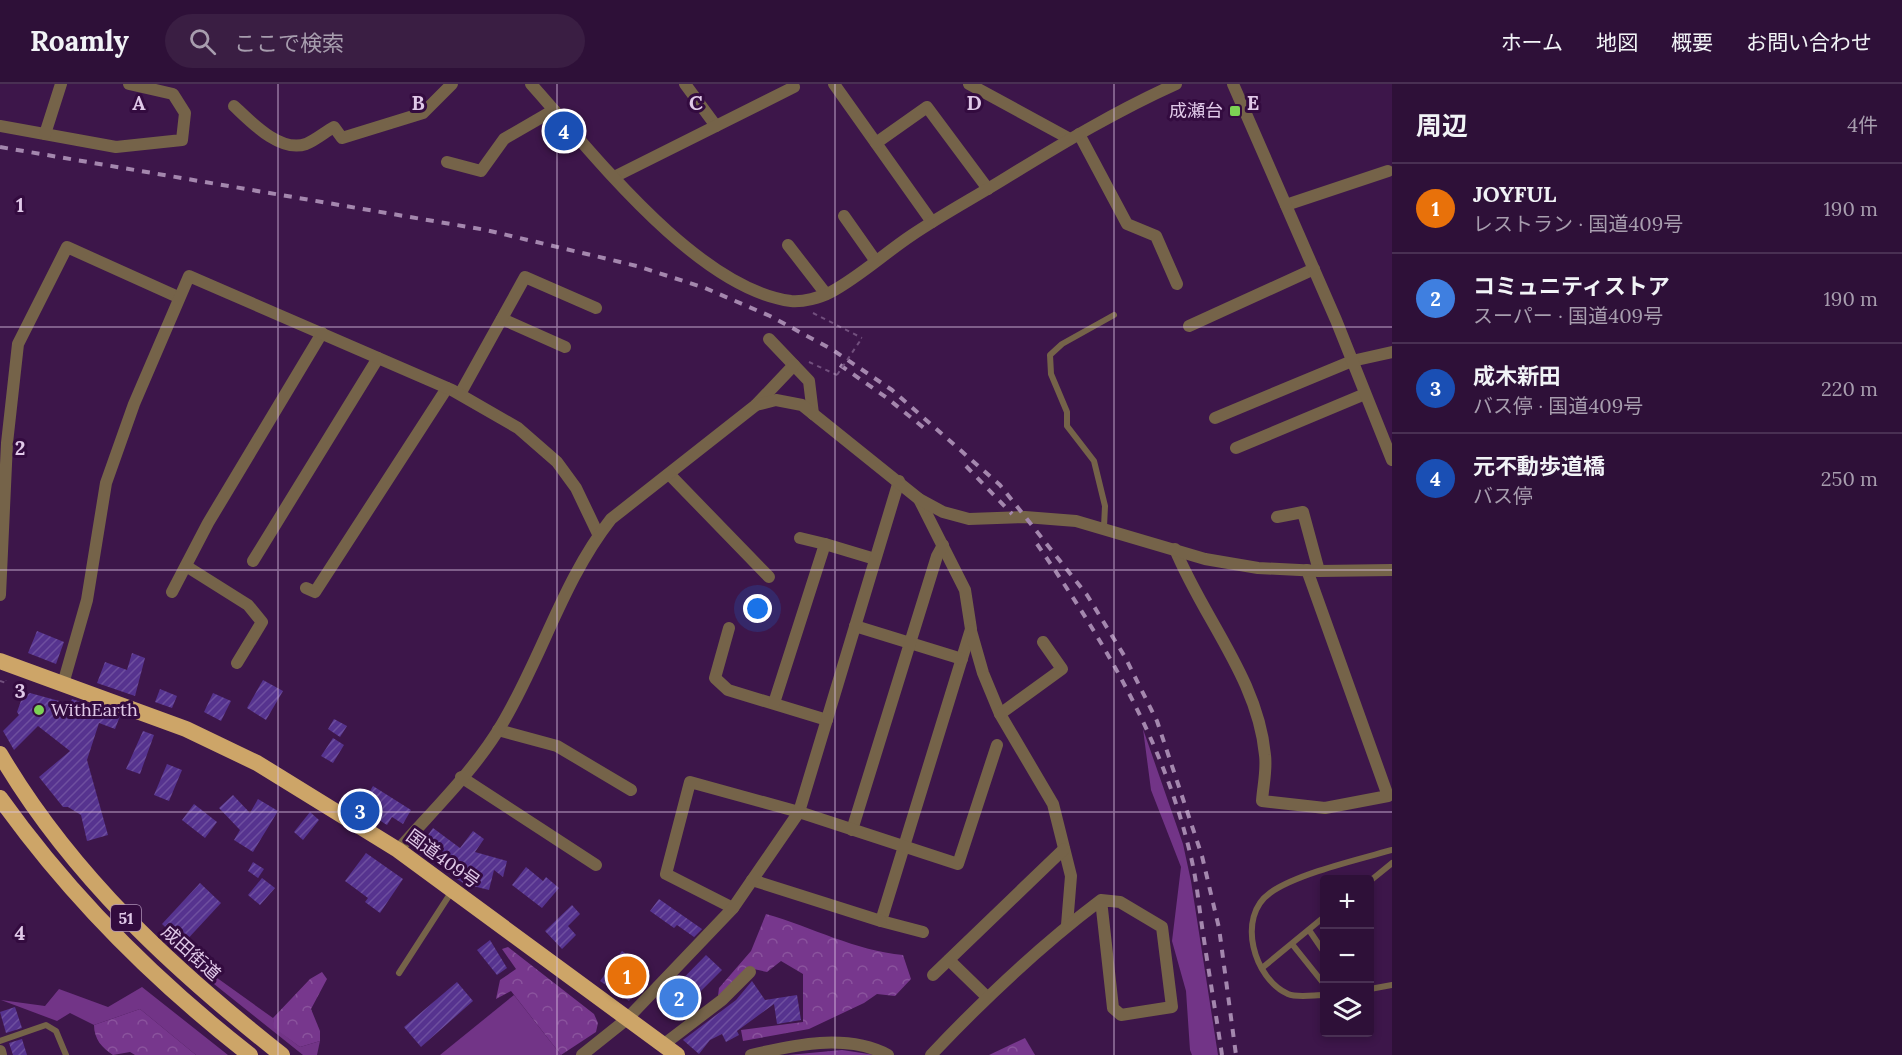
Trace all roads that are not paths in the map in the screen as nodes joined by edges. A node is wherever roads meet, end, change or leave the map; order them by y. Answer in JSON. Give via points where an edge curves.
{"nodes":[{"id":1,"x":61,"y":84,"type":"edge"},
{"id":2,"x":129,"y":84,"type":"edge"},
{"id":3,"x":452,"y":84,"type":"edge"},
{"id":4,"x":531,"y":84,"type":"edge"},
{"id":5,"x":685,"y":84,"type":"edge"},
{"id":6,"x":834,"y":84,"type":"edge"},
{"id":7,"x":969,"y":84,"type":"edge"},
{"id":8,"x":1176,"y":84,"type":"edge"},
{"id":9,"x":1233,"y":84,"type":"edge"},
{"id":10,"x":794,"y":87,"type":"dead end"},
{"id":11,"x":1160,"y":87,"type":"edge"},
{"id":12,"x":234,"y":106,"type":"dead end"},
{"id":13,"x":554,"y":110,"type":"junction"},
{"id":14,"x":0,"y":126,"type":"edge"},
{"id":15,"x":716,"y":126,"type":"junction"},
{"id":16,"x":45,"y":134,"type":"junction"},
{"id":17,"x":1074,"y":137,"type":"junction"},
{"id":18,"x":876,"y":143,"type":"junction"},
{"id":19,"x":447,"y":162,"type":"dead end"},
{"id":20,"x":1388,"y":171,"type":"dead end"},
{"id":21,"x":614,"y":177,"type":"junction"},
{"id":22,"x":988,"y":189,"type":"junction"},
{"id":23,"x":1286,"y":204,"type":"junction"},
{"id":24,"x":844,"y":216,"type":"dead end"},
{"id":25,"x":932,"y":222,"type":"junction"},
{"id":26,"x":788,"y":245,"type":"dead end"},
{"id":27,"x":875,"y":260,"type":"junction"},
{"id":28,"x":1314,"y":269,"type":"junction"},
{"id":29,"x":1177,"y":284,"type":"dead end"},
{"id":30,"x":826,"y":294,"type":"junction"},
{"id":31,"x":178,"y":297,"type":"junction"},
{"id":32,"x":596,"y":308,"type":"dead end"},
{"id":33,"x":1114,"y":315,"type":"dead end"},
{"id":34,"x":502,"y":319,"type":"junction"},
{"id":35,"x":1189,"y":326,"type":"dead end"},
{"id":36,"x":322,"y":333,"type":"junction"},
{"id":37,"x":769,"y":339,"type":"dead end"},
{"id":38,"x":565,"y":347,"type":"dead end"},
{"id":39,"x":1392,"y":352,"type":"edge"},
{"id":40,"x":378,"y":358,"type":"junction"},
{"id":41,"x":1352,"y":361,"type":"junction"},
{"id":42,"x":800,"y":363,"type":"junction"},
{"id":43,"x":447,"y":388,"type":"junction"},
{"id":44,"x":460,"y":394,"type":"junction"},
{"id":45,"x":1365,"y":394,"type":"junction"},
{"id":46,"x":756,"y":405,"type":"junction"},
{"id":47,"x":813,"y":414,"type":"junction"},
{"id":48,"x":1215,"y":418,"type":"dead end"},
{"id":49,"x":1236,"y":448,"type":"dead end"},
{"id":50,"x":1392,"y":460,"type":"edge"},
{"id":51,"x":669,"y":474,"type":"junction"},
{"id":52,"x":899,"y":481,"type":"junction"},
{"id":53,"x":919,"y":499,"type":"junction"},
{"id":54,"x":1277,"y":517,"type":"dead end"},
{"id":55,"x":1104,"y":528,"type":"junction"},
{"id":56,"x":598,"y":534,"type":"junction"},
{"id":57,"x":800,"y":538,"type":"dead end"},
{"id":58,"x":825,"y":544,"type":"junction"},
{"id":59,"x":943,"y":545,"type":"junction"},
{"id":60,"x":1175,"y":549,"type":"junction"},
{"id":61,"x":875,"y":559,"type":"junction"},
{"id":62,"x":253,"y":561,"type":"dead end"},
{"id":63,"x":186,"y":566,"type":"junction"},
{"id":64,"x":1392,"y":570,"type":"edge"},
{"id":65,"x":1313,"y":571,"type":"junction"},
{"id":66,"x":769,"y":577,"type":"dead end"},
{"id":67,"x":306,"y":588,"type":"dead end"},
{"id":68,"x":172,"y":592,"type":"dead end"},
{"id":69,"x":0,"y":595,"type":"edge"},
{"id":70,"x":855,"y":626,"type":"junction"},
{"id":71,"x":729,"y":628,"type":"dead end"},
{"id":72,"x":970,"y":629,"type":"junction"},
{"id":73,"x":911,"y":642,"type":"junction"},
{"id":74,"x":1043,"y":642,"type":"dead end"},
{"id":75,"x":962,"y":659,"type":"junction"},
{"id":76,"x":0,"y":661,"type":"edge"},
{"id":77,"x":237,"y":663,"type":"dead end"},
{"id":78,"x":63,"y":684,"type":"junction"},
{"id":79,"x":774,"y":704,"type":"junction"},
{"id":80,"x":1000,"y":714,"type":"junction"},
{"id":81,"x":827,"y":720,"type":"junction"},
{"id":82,"x":498,"y":730,"type":"junction"},
{"id":83,"x":996,"y":745,"type":"dead end"},
{"id":84,"x":0,"y":754,"type":"edge"},
{"id":85,"x":461,"y":777,"type":"junction"},
{"id":86,"x":631,"y":790,"type":"dead end"},
{"id":87,"x":0,"y":798,"type":"edge"},
{"id":88,"x":799,"y":812,"type":"junction"},
{"id":89,"x":852,"y":830,"type":"junction"},
{"id":90,"x":905,"y":847,"type":"junction"},
{"id":91,"x":1064,"y":849,"type":"junction"},
{"id":92,"x":398,"y":850,"type":"junction"},
{"id":93,"x":1392,"y":850,"type":"edge"},
{"id":94,"x":1392,"y":862,"type":"edge"},
{"id":95,"x":596,"y":866,"type":"dead end"},
{"id":96,"x":1374,"y":878,"type":"edge"},
{"id":97,"x":753,"y":880,"type":"junction"},
{"id":98,"x":452,"y":890,"type":"junction"},
{"id":99,"x":1101,"y":900,"type":"junction"},
{"id":100,"x":733,"y":908,"type":"junction"},
{"id":101,"x":1320,"y":920,"type":"edge"},
{"id":102,"x":881,"y":921,"type":"junction"},
{"id":103,"x":1067,"y":925,"type":"junction"},
{"id":104,"x":1309,"y":930,"type":"junction"},
{"id":105,"x":922,"y":932,"type":"dead end"},
{"id":106,"x":1292,"y":944,"type":"junction"},
{"id":107,"x":1320,"y":946,"type":"edge"},
{"id":108,"x":949,"y":960,"type":"junction"},
{"id":109,"x":1262,"y":968,"type":"junction"},
{"id":110,"x":750,"y":972,"type":"dead end"},
{"id":111,"x":399,"y":973,"type":"dead end"},
{"id":112,"x":933,"y":975,"type":"dead end"},
{"id":113,"x":1323,"y":983,"type":"edge"},
{"id":114,"x":1392,"y":985,"type":"edge"},
{"id":115,"x":1374,"y":988,"type":"edge"},
{"id":116,"x":1320,"y":995,"type":"edge"},
{"id":117,"x":987,"y":997,"type":"junction"},
{"id":118,"x":627,"y":1019,"type":"junction"},
{"id":119,"x":0,"y":1041,"type":"edge"},
{"id":120,"x":670,"y":1050,"type":"edge"},
{"id":121,"x":66,"y":1055,"type":"edge"},
{"id":122,"x":250,"y":1055,"type":"edge"},
{"id":123,"x":282,"y":1055,"type":"edge"},
{"id":124,"x":582,"y":1055,"type":"edge"},
{"id":125,"x":751,"y":1055,"type":"edge"},
{"id":126,"x":888,"y":1055,"type":"edge"},
{"id":127,"x":931,"y":1055,"type":"edge"}],
"edges":[{"from":1,"to":16,"type":"street"},
{"from":2,"to":16,"type":"street","via":[[173,94],[185,113],[182,140],[116,147]]},
{"from":3,"to":12,"type":"street","via":[[423,113],[342,138],[334,127],[304,145],[284,143],[263,133]]},
{"from":4,"to":13,"type":"street"},
{"from":5,"to":15,"type":"street"},
{"from":6,"to":18,"type":"street"},
{"from":7,"to":17,"type":"street"},
{"from":8,"to":11,"type":"street"},
{"from":9,"to":23,"type":"street"},
{"from":10,"to":15,"type":"street"},
{"from":11,"to":17,"type":"street"},
{"from":13,"to":19,"type":"street","via":[[504,139],[481,171]]},
{"from":13,"to":21,"type":"street"},
{"from":14,"to":16,"type":"street"},
{"from":15,"to":21,"type":"street"},
{"from":17,"to":22,"type":"street"},
{"from":17,"to":29,"type":"street","via":[[1127,224],[1156,236]]},
{"from":18,"to":22,"type":"street","via":[[927,107]]},
{"from":18,"to":25,"type":"street"},
{"from":20,"to":23,"type":"street"},
{"from":21,"to":30,"type":"street","via":[[672,237],[701,260],[743,284],[768,296],[793,301]]},
{"from":22,"to":25,"type":"street"},
{"from":23,"to":28,"type":"street"},
{"from":24,"to":27,"type":"street"},
{"from":25,"to":27,"type":"street"},
{"from":26,"to":30,"type":"street"},
{"from":27,"to":30,"type":"street"},
{"from":28,"to":35,"type":"street"},
{"from":28,"to":41,"type":"street"},
{"from":31,"to":36,"type":"street","via":[[189,276]]},
{"from":31,"to":69,"type":"street","via":[[67,247],[18,344],[7,443]]},
{"from":31,"to":78,"type":"street","via":[[106,483],[87,600]]},
{"from":32,"to":34,"type":"street","via":[[525,278]]},
{"from":33,"to":55,"type":"lane","via":[[1050,355],[1051,374],[1067,412],[1067,426],[1094,460],[1105,506]]},
{"from":34,"to":38,"type":"street"},
{"from":34,"to":44,"type":"street"},
{"from":36,"to":40,"type":"street"},
{"from":36,"to":63,"type":"street"},
{"from":37,"to":42,"type":"street"},
{"from":39,"to":41,"type":"street"},
{"from":40,"to":43,"type":"street"},
{"from":40,"to":62,"type":"street"},
{"from":41,"to":45,"type":"street"},
{"from":41,"to":48,"type":"street"},
{"from":42,"to":46,"type":"street"},
{"from":42,"to":47,"type":"street","via":[[809,381]]},
{"from":43,"to":44,"type":"street"},
{"from":43,"to":67,"type":"street","via":[[315,592]]},
{"from":44,"to":56,"type":"street","via":[[518,428],[557,462],[576,488]]},
{"from":45,"to":49,"type":"street"},
{"from":45,"to":50,"type":"street"},
{"from":46,"to":47,"type":"street","via":[[776,400],[802,405]]},
{"from":46,"to":51,"type":"street"},
{"from":47,"to":52,"type":"street"},
{"from":51,"to":56,"type":"street","via":[[611,519]]},
{"from":51,"to":66,"type":"street"},
{"from":52,"to":53,"type":"street"},
{"from":52,"to":61,"type":"street"},
{"from":53,"to":55,"type":"street","via":[[943,512],[969,519],[1025,517],[1076,521]]},
{"from":53,"to":59,"type":"street"},
{"from":54,"to":65,"type":"street","via":[[1303,512]]},
{"from":55,"to":60,"type":"street"},
{"from":56,"to":82,"type":"street"},
{"from":57,"to":58,"type":"street"},
{"from":58,"to":61,"type":"street"},
{"from":58,"to":79,"type":"street"},
{"from":59,"to":72,"type":"street","via":[[965,590]]},
{"from":59,"to":73,"type":"street"},
{"from":60,"to":65,"type":"street","via":[[1205,559],[1258,568]]},
{"from":60,"to":65,"type":"street","via":[[1240,671],[1259,720],[1265,756],[1262,801],[1325,808],[1388,795]]},
{"from":61,"to":70,"type":"street"},
{"from":63,"to":68,"type":"street"},
{"from":63,"to":77,"type":"street","via":[[248,605],[262,622]]},
{"from":64,"to":65,"type":"street"},
{"from":70,"to":73,"type":"street"},
{"from":70,"to":81,"type":"street"},
{"from":71,"to":79,"type":"street","via":[[715,678],[728,690]]},
{"from":72,"to":75,"type":"street"},
{"from":72,"to":80,"type":"street"},
{"from":73,"to":75,"type":"street"},
{"from":73,"to":89,"type":"street"},
{"from":74,"to":80,"type":"street","via":[[1062,669]]},
{"from":75,"to":90,"type":"street"},
{"from":76,"to":78,"type":"highway","name":"国道409号"},
{"from":78,"to":92,"type":"highway","name":"国道409号","via":[[228,748]]},
{"from":79,"to":81,"type":"street"},
{"from":80,"to":91,"type":"street","via":[[1053,804]]},
{"from":81,"to":88,"type":"street"},
{"from":82,"to":85,"type":"street"},
{"from":82,"to":86,"type":"street","via":[[557,746]]},
{"from":83,"to":90,"type":"street","via":[[958,864]]},
{"from":84,"to":123,"type":"highway","name":"成田街道","number":"51","via":[[45,825],[134,927],[224,1010]]},
{"from":85,"to":92,"type":"street"},
{"from":85,"to":95,"type":"street"},
{"from":87,"to":122,"type":"highway","number":"51","via":[[58,873],[119,941],[200,1016]]},
{"from":88,"to":89,"type":"street"},
{"from":88,"to":97,"type":"street"},
{"from":88,"to":100,"type":"street","via":[[690,782],[666,874]]},
{"from":89,"to":90,"type":"street"},
{"from":90,"to":102,"type":"street"},
{"from":91,"to":103,"type":"street","via":[[1071,876]]},
{"from":91,"to":108,"type":"street"},
{"from":92,"to":98,"type":"highway","name":"国道409号"},
{"from":93,"to":109,"type":"lane","via":[[1345,862],[1270,893],[1253,916],[1251,929]]},
{"from":94,"to":96,"type":"lane"},
{"from":97,"to":100,"type":"street"},
{"from":97,"to":102,"type":"street"},
{"from":98,"to":111,"type":"lane"},
{"from":98,"to":118,"type":"highway","name":"国道409号"},
{"from":99,"to":99,"type":"street","via":[[1113,1008],[1121,1015],[1172,1007],[1162,927],[1120,902]]},
{"from":99,"to":103,"type":"street"},
{"from":100,"to":118,"type":"street"},
{"from":101,"to":104,"type":"lane"},
{"from":102,"to":105,"type":"street"},
{"from":103,"to":117,"type":"street"},
{"from":104,"to":106,"type":"lane"},
{"from":104,"to":107,"type":"lane"},
{"from":106,"to":109,"type":"lane"},
{"from":106,"to":113,"type":"lane"},
{"from":108,"to":112,"type":"street"},
{"from":108,"to":117,"type":"street"},
{"from":109,"to":116,"type":"lane","via":[[1269,983],[1290,995]]},
{"from":110,"to":120,"type":"street"},
{"from":114,"to":115,"type":"lane"},
{"from":117,"to":127,"type":"street"},
{"from":118,"to":120,"type":"highway","name":"国道409号"},
{"from":118,"to":124,"type":"street"},
{"from":119,"to":121,"type":"lane","via":[[46,1025],[56,1031]]},
{"from":125,"to":126,"type":"street","via":[[800,1044],[844,1044]]}]}
